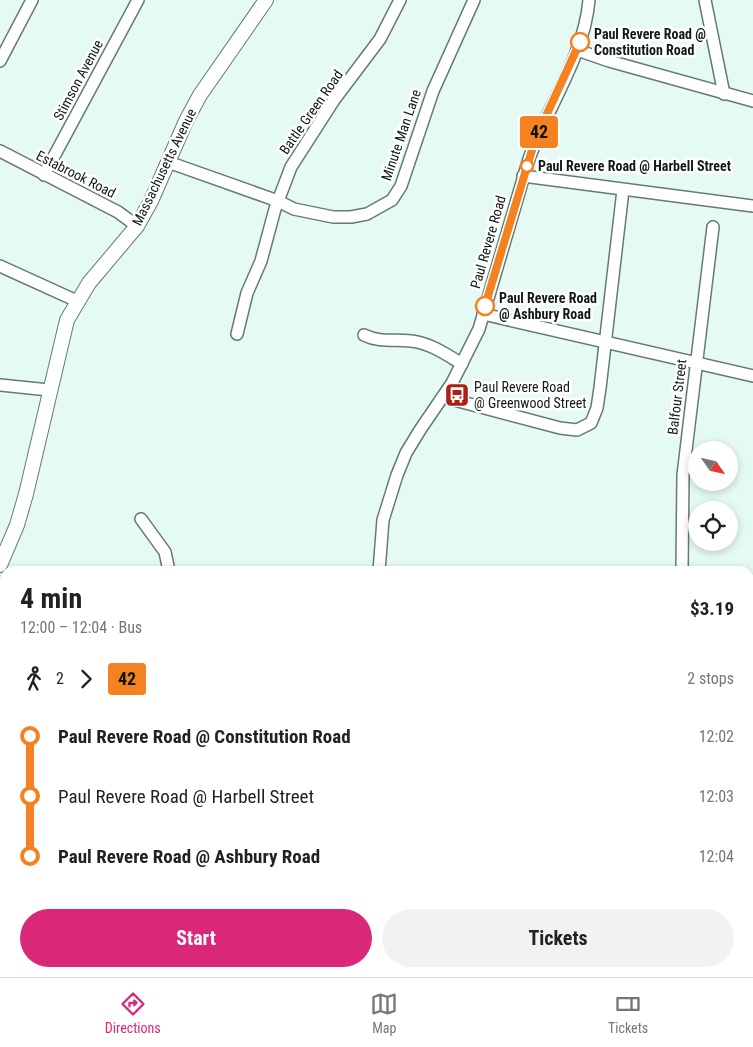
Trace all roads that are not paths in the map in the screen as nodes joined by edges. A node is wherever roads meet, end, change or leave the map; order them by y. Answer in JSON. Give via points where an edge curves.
{"nodes":[{"id":1,"x":32,"y":0,"type":"edge"},
{"id":2,"x":138,"y":0,"type":"edge"},
{"id":3,"x":266,"y":0,"type":"edge"},
{"id":4,"x":400,"y":0,"type":"edge"},
{"id":5,"x":474,"y":0,"type":"edge"},
{"id":6,"x":589,"y":0,"type":"edge"},
{"id":7,"x":705,"y":0,"type":"edge"},
{"id":8,"x":577,"y":50,"type":"junction"},
{"id":9,"x":0,"y":61,"type":"edge"},
{"id":10,"x":724,"y":94,"type":"junction"},
{"id":11,"x":753,"y":101,"type":"edge"},
{"id":12,"x":0,"y":152,"type":"edge"},
{"id":13,"x":168,"y":162,"type":"junction"},
{"id":14,"x":44,"y":175,"type":"junction"},
{"id":15,"x":523,"y":176,"type":"junction"},
{"id":16,"x":623,"y":190,"type":"junction"},
{"id":17,"x":278,"y":201,"type":"junction"},
{"id":18,"x":753,"y":206,"type":"edge"},
{"id":19,"x":136,"y":226,"type":"junction"},
{"id":20,"x":713,"y":227,"type":"dead end"},
{"id":21,"x":0,"y":266,"type":"edge"},
{"id":22,"x":77,"y":300,"type":"junction"},
{"id":23,"x":483,"y":314,"type":"junction"},
{"id":24,"x":237,"y":334,"type":"dead end"},
{"id":25,"x":364,"y":335,"type":"dead end"},
{"id":26,"x":605,"y":343,"type":"junction"},
{"id":27,"x":462,"y":364,"type":"junction"},
{"id":28,"x":697,"y":364,"type":"junction"},
{"id":29,"x":753,"y":376,"type":"edge"},
{"id":30,"x":0,"y":385,"type":"edge"},
{"id":31,"x":49,"y":390,"type":"junction"},
{"id":32,"x":443,"y":397,"type":"junction"},
{"id":33,"x":141,"y":519,"type":"dead end"},
{"id":34,"x":1,"y":560,"type":"edge"},
{"id":35,"x":168,"y":566,"type":"edge"},
{"id":36,"x":379,"y":566,"type":"edge"},
{"id":37,"x":682,"y":566,"type":"edge"}],
"edges":[{"from":1,"to":9,"type":"street"},
{"from":2,"to":14,"type":"street","name":"Stimson Avenue"},
{"from":3,"to":13,"type":"main road","name":"Massachusetts Avenue","via":[[200,95]]},
{"from":4,"to":17,"type":"street","name":"Battle Green Road","via":[[370,55],[334,100],[303,147]]},
{"from":5,"to":17,"type":"street","name":"Minute Man Lane","via":[[433,90],[401,186],[392,200],[367,214],[351,217],[311,214],[294,210]]},
{"from":6,"to":8,"type":"street","name":"Paul Revere Road"},
{"from":7,"to":10,"type":"street"},
{"from":8,"to":10,"type":"street"},
{"from":8,"to":15,"type":"street","name":"Paul Revere Road","via":[[535,140]]},
{"from":10,"to":11,"type":"street"},
{"from":12,"to":14,"type":"street","name":"Estabrook Road"},
{"from":13,"to":17,"type":"street","name":"Minute Man Lane"},
{"from":13,"to":19,"type":"main road","name":"Massachusetts Avenue"},
{"from":14,"to":19,"type":"street","name":"Estabrook Road","via":[[118,212]]},
{"from":15,"to":16,"type":"street"},
{"from":15,"to":23,"type":"street","name":"Paul Revere Road"},
{"from":16,"to":18,"type":"street"},
{"from":16,"to":26,"type":"street"},
{"from":17,"to":24,"type":"street","name":"Battle Green Road","via":[[261,261],[247,293]]},
{"from":19,"to":22,"type":"main road","name":"Massachusetts Avenue"},
{"from":20,"to":28,"type":"street","name":"Balfour Street"},
{"from":21,"to":22,"type":"street"},
{"from":22,"to":31,"type":"main road","name":"Massachusetts Avenue","via":[[61,339]]},
{"from":23,"to":26,"type":"street"},
{"from":23,"to":27,"type":"street","name":"Paul Revere Road"},
{"from":25,"to":27,"type":"street","via":[[380,341],[425,344]]},
{"from":26,"to":28,"type":"street"},
{"from":26,"to":32,"type":"street","via":[[595,417],[578,430]]},
{"from":27,"to":32,"type":"street","name":"Paul Revere Road"},
{"from":28,"to":29,"type":"street"},
{"from":28,"to":37,"type":"street","name":"Balfour Street","via":[[682,474]]},
{"from":30,"to":31,"type":"street"},
{"from":31,"to":34,"type":"main road","name":"Massachusetts Avenue","via":[[23,503]]},
{"from":32,"to":36,"type":"street","name":"Paul Revere Road","via":[[406,453],[397,474],[383,520]]},
{"from":33,"to":35,"type":"street","via":[[165,552]]}]}
